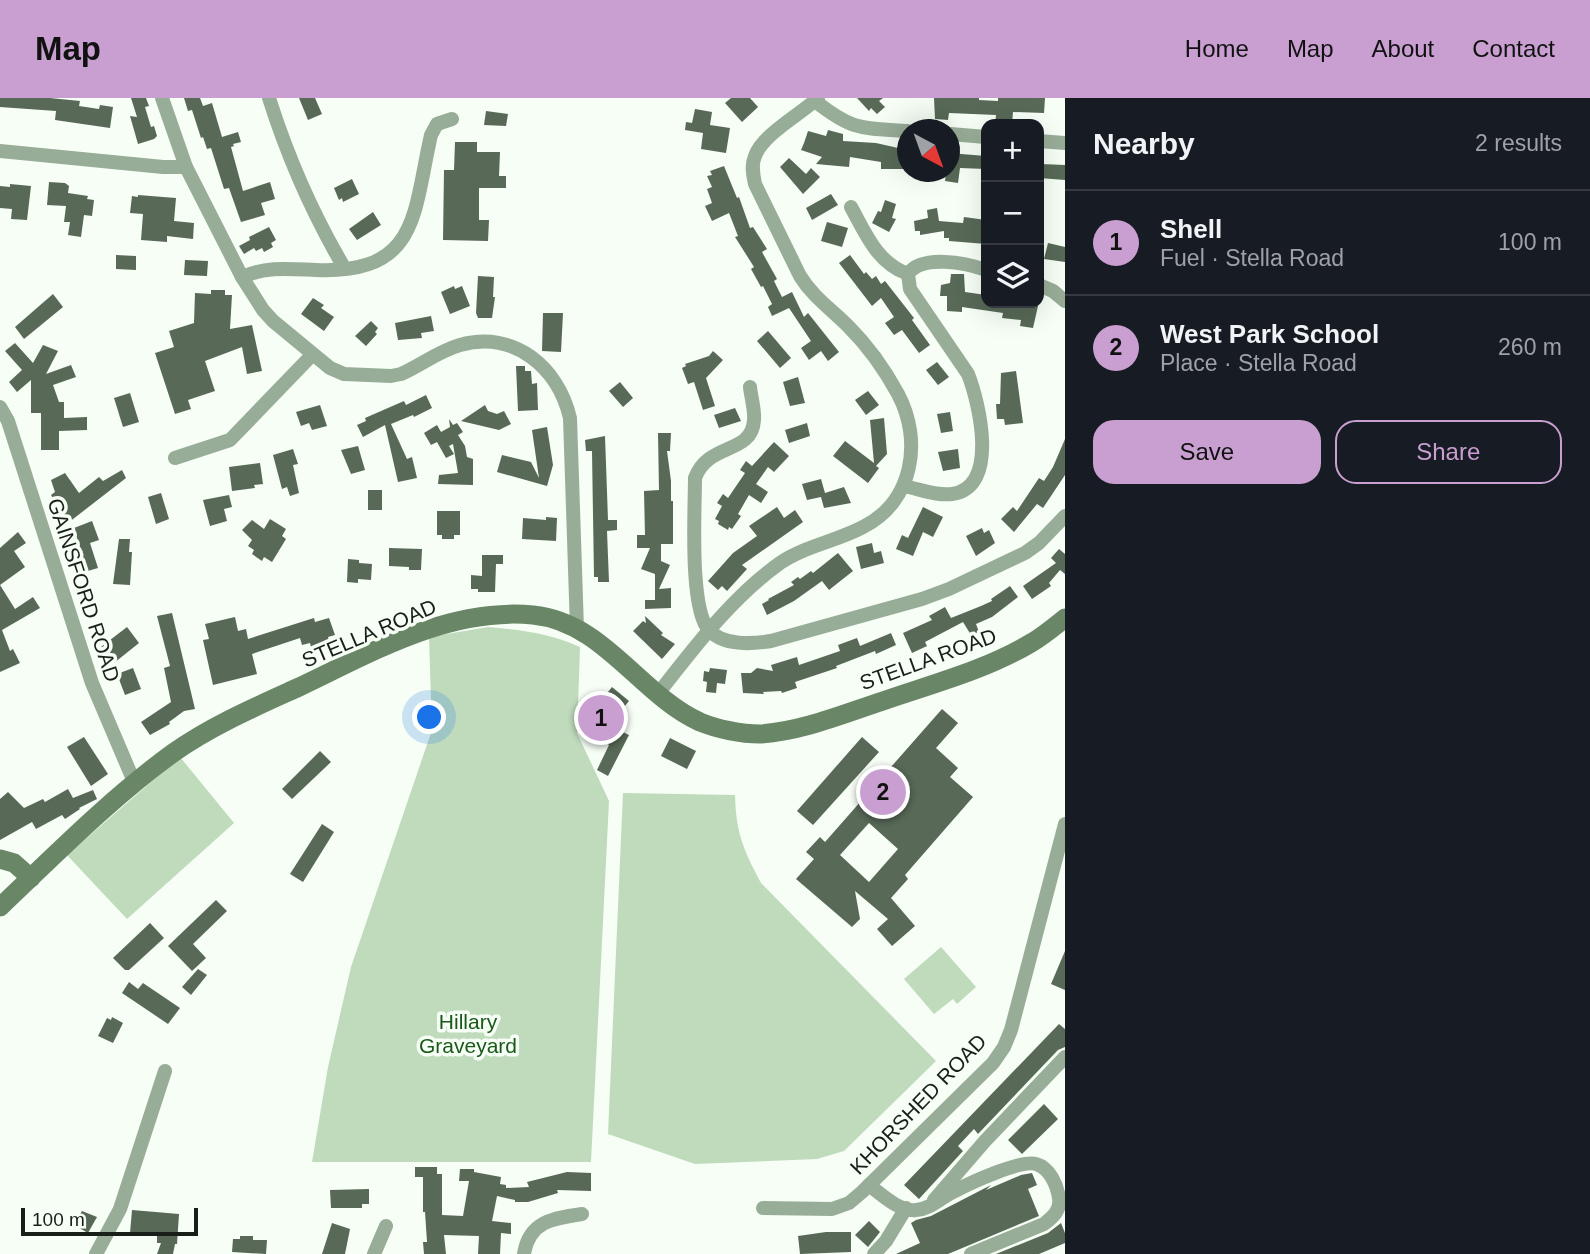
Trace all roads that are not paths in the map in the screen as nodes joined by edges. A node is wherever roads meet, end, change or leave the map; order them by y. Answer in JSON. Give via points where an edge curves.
{"nodes":[{"id":1,"x":162,"y":98,"type":"edge"},
{"id":2,"x":269,"y":98,"type":"edge"},
{"id":3,"x":817,"y":99,"type":"edge"},
{"id":4,"x":452,"y":119,"type":"dead end"},
{"id":5,"x":897,"y":130,"type":"edge"},
{"id":6,"x":960,"y":135,"type":"edge"},
{"id":7,"x":981,"y":137,"type":"edge"},
{"id":8,"x":1044,"y":141,"type":"edge"},
{"id":9,"x":1065,"y":143,"type":"edge"},
{"id":10,"x":0,"y":151,"type":"edge"},
{"id":11,"x":186,"y":167,"type":"junction"},
{"id":12,"x":851,"y":207,"type":"dead end"},
{"id":13,"x":345,"y":269,"type":"junction"},
{"id":14,"x":981,"y":269,"type":"edge"},
{"id":15,"x":908,"y":274,"type":"junction"},
{"id":16,"x":242,"y":277,"type":"junction"},
{"id":17,"x":1044,"y":287,"type":"edge"},
{"id":18,"x":1065,"y":301,"type":"edge"},
{"id":19,"x":312,"y":355,"type":"junction"},
{"id":20,"x":750,"y":387,"type":"dead end"},
{"id":21,"x":0,"y":407,"type":"edge"},
{"id":22,"x":174,"y":458,"type":"dead end"},
{"id":23,"x":904,"y":486,"type":"junction"},
{"id":24,"x":1065,"y":516,"type":"edge"},
{"id":25,"x":1065,"y":618,"type":"edge"},
{"id":26,"x":577,"y":629,"type":"junction"},
{"id":27,"x":709,"y":630,"type":"junction"},
{"id":28,"x":657,"y":695,"type":"junction"},
{"id":29,"x":135,"y":784,"type":"junction"},
{"id":30,"x":1065,"y":824,"type":"edge"},
{"id":31,"x":0,"y":859,"type":"edge"},
{"id":32,"x":31,"y":878,"type":"junction"},
{"id":33,"x":0,"y":907,"type":"edge"},
{"id":34,"x":1065,"y":1057,"type":"edge"},
{"id":35,"x":165,"y":1071,"type":"dead end"},
{"id":36,"x":869,"y":1185,"type":"junction"},
{"id":37,"x":929,"y":1206,"type":"junction"},
{"id":38,"x":763,"y":1208,"type":"dead end"},
{"id":39,"x":906,"y":1208,"type":"junction"},
{"id":40,"x":582,"y":1214,"type":"dead end"},
{"id":41,"x":386,"y":1226,"type":"dead end"},
{"id":42,"x":96,"y":1254,"type":"edge"},
{"id":43,"x":374,"y":1254,"type":"edge"},
{"id":44,"x":524,"y":1254,"type":"edge"},
{"id":45,"x":874,"y":1254,"type":"edge"},
{"id":46,"x":971,"y":1254,"type":"edge"}],
"edges":[{"from":1,"to":11,"type":"street"},
{"from":2,"to":13,"type":"street","via":[[302,187]]},
{"from":3,"to":5,"type":"street","via":[[838,119],[857,128]]},
{"from":3,"to":23,"type":"street","via":[[762,145],[752,169],[755,184],[809,290],[857,336],[897,393],[911,440],[912,460]]},
{"from":4,"to":13,"type":"street","via":[[437,124],[431,135],[412,222],[401,243],[375,263]]},
{"from":6,"to":7,"type":"street"},
{"from":8,"to":9,"type":"street"},
{"from":10,"to":11,"type":"street"},
{"from":11,"to":16,"type":"street"},
{"from":12,"to":15,"type":"street","via":[[883,260]]},
{"from":13,"to":16,"type":"street","via":[[267,268]]},
{"from":14,"to":15,"type":"street","via":[[934,263],[914,267]]},
{"from":15,"to":23,"type":"street","via":[[911,289],[968,374],[983,457],[978,473],[964,491],[954,495]]},
{"from":16,"to":19,"type":"street","via":[[272,321]]},
{"from":17,"to":18,"type":"street"},
{"from":19,"to":22,"type":"street","via":[[236,435],[222,444]]},
{"from":19,"to":26,"type":"street","via":[[344,374],[391,376],[456,346],[481,343],[523,350],[540,364],[566,401],[570,418]]},
{"from":20,"to":27,"type":"street","via":[[755,419],[748,437],[710,456],[695,478],[696,591]]},
{"from":21,"to":29,"type":"street","name":"GAINSFORD ROAD","via":[[92,684]]},
{"from":23,"to":27,"type":"street","via":[[890,508],[863,528],[783,561]]},
{"from":24,"to":27,"type":"street","via":[[1025,553],[922,599],[754,644],[727,640]]},
{"from":25,"to":28,"type":"main road","name":"STELLA ROAD","via":[[1011,653],[811,725],[757,734],[730,730],[701,722]]},
{"from":26,"to":28,"type":"main road","name":"STELLA ROAD","via":[[606,648]]},
{"from":26,"to":29,"type":"main road","name":"STELLA ROAD","via":[[534,615],[496,615],[425,629],[217,726]]},
{"from":27,"to":28,"type":"street"},
{"from":29,"to":32,"type":"main road","name":"STELLA ROAD"},
{"from":30,"to":36,"type":"street","name":"KHORSHED ROAD","via":[[1004,1047]]},
{"from":31,"to":32,"type":"main road","via":[[15,863]]},
{"from":32,"to":33,"type":"main road","name":"STELLA ROAD"},
{"from":34,"to":37,"type":"street"},
{"from":35,"to":42,"type":"street","via":[[120,1209]]},
{"from":36,"to":38,"type":"street","name":"KHORSHED ROAD","via":[[849,1203],[832,1209]]},
{"from":36,"to":39,"type":"street"},
{"from":37,"to":39,"type":"street"},
{"from":37,"to":46,"type":"street","via":[[976,1181],[1019,1166],[1033,1163],[1050,1174],[1060,1201],[1052,1218]]},
{"from":39,"to":45,"type":"street"},
{"from":40,"to":44,"type":"street","via":[[551,1219],[535,1229]]},
{"from":41,"to":43,"type":"street"}]}
